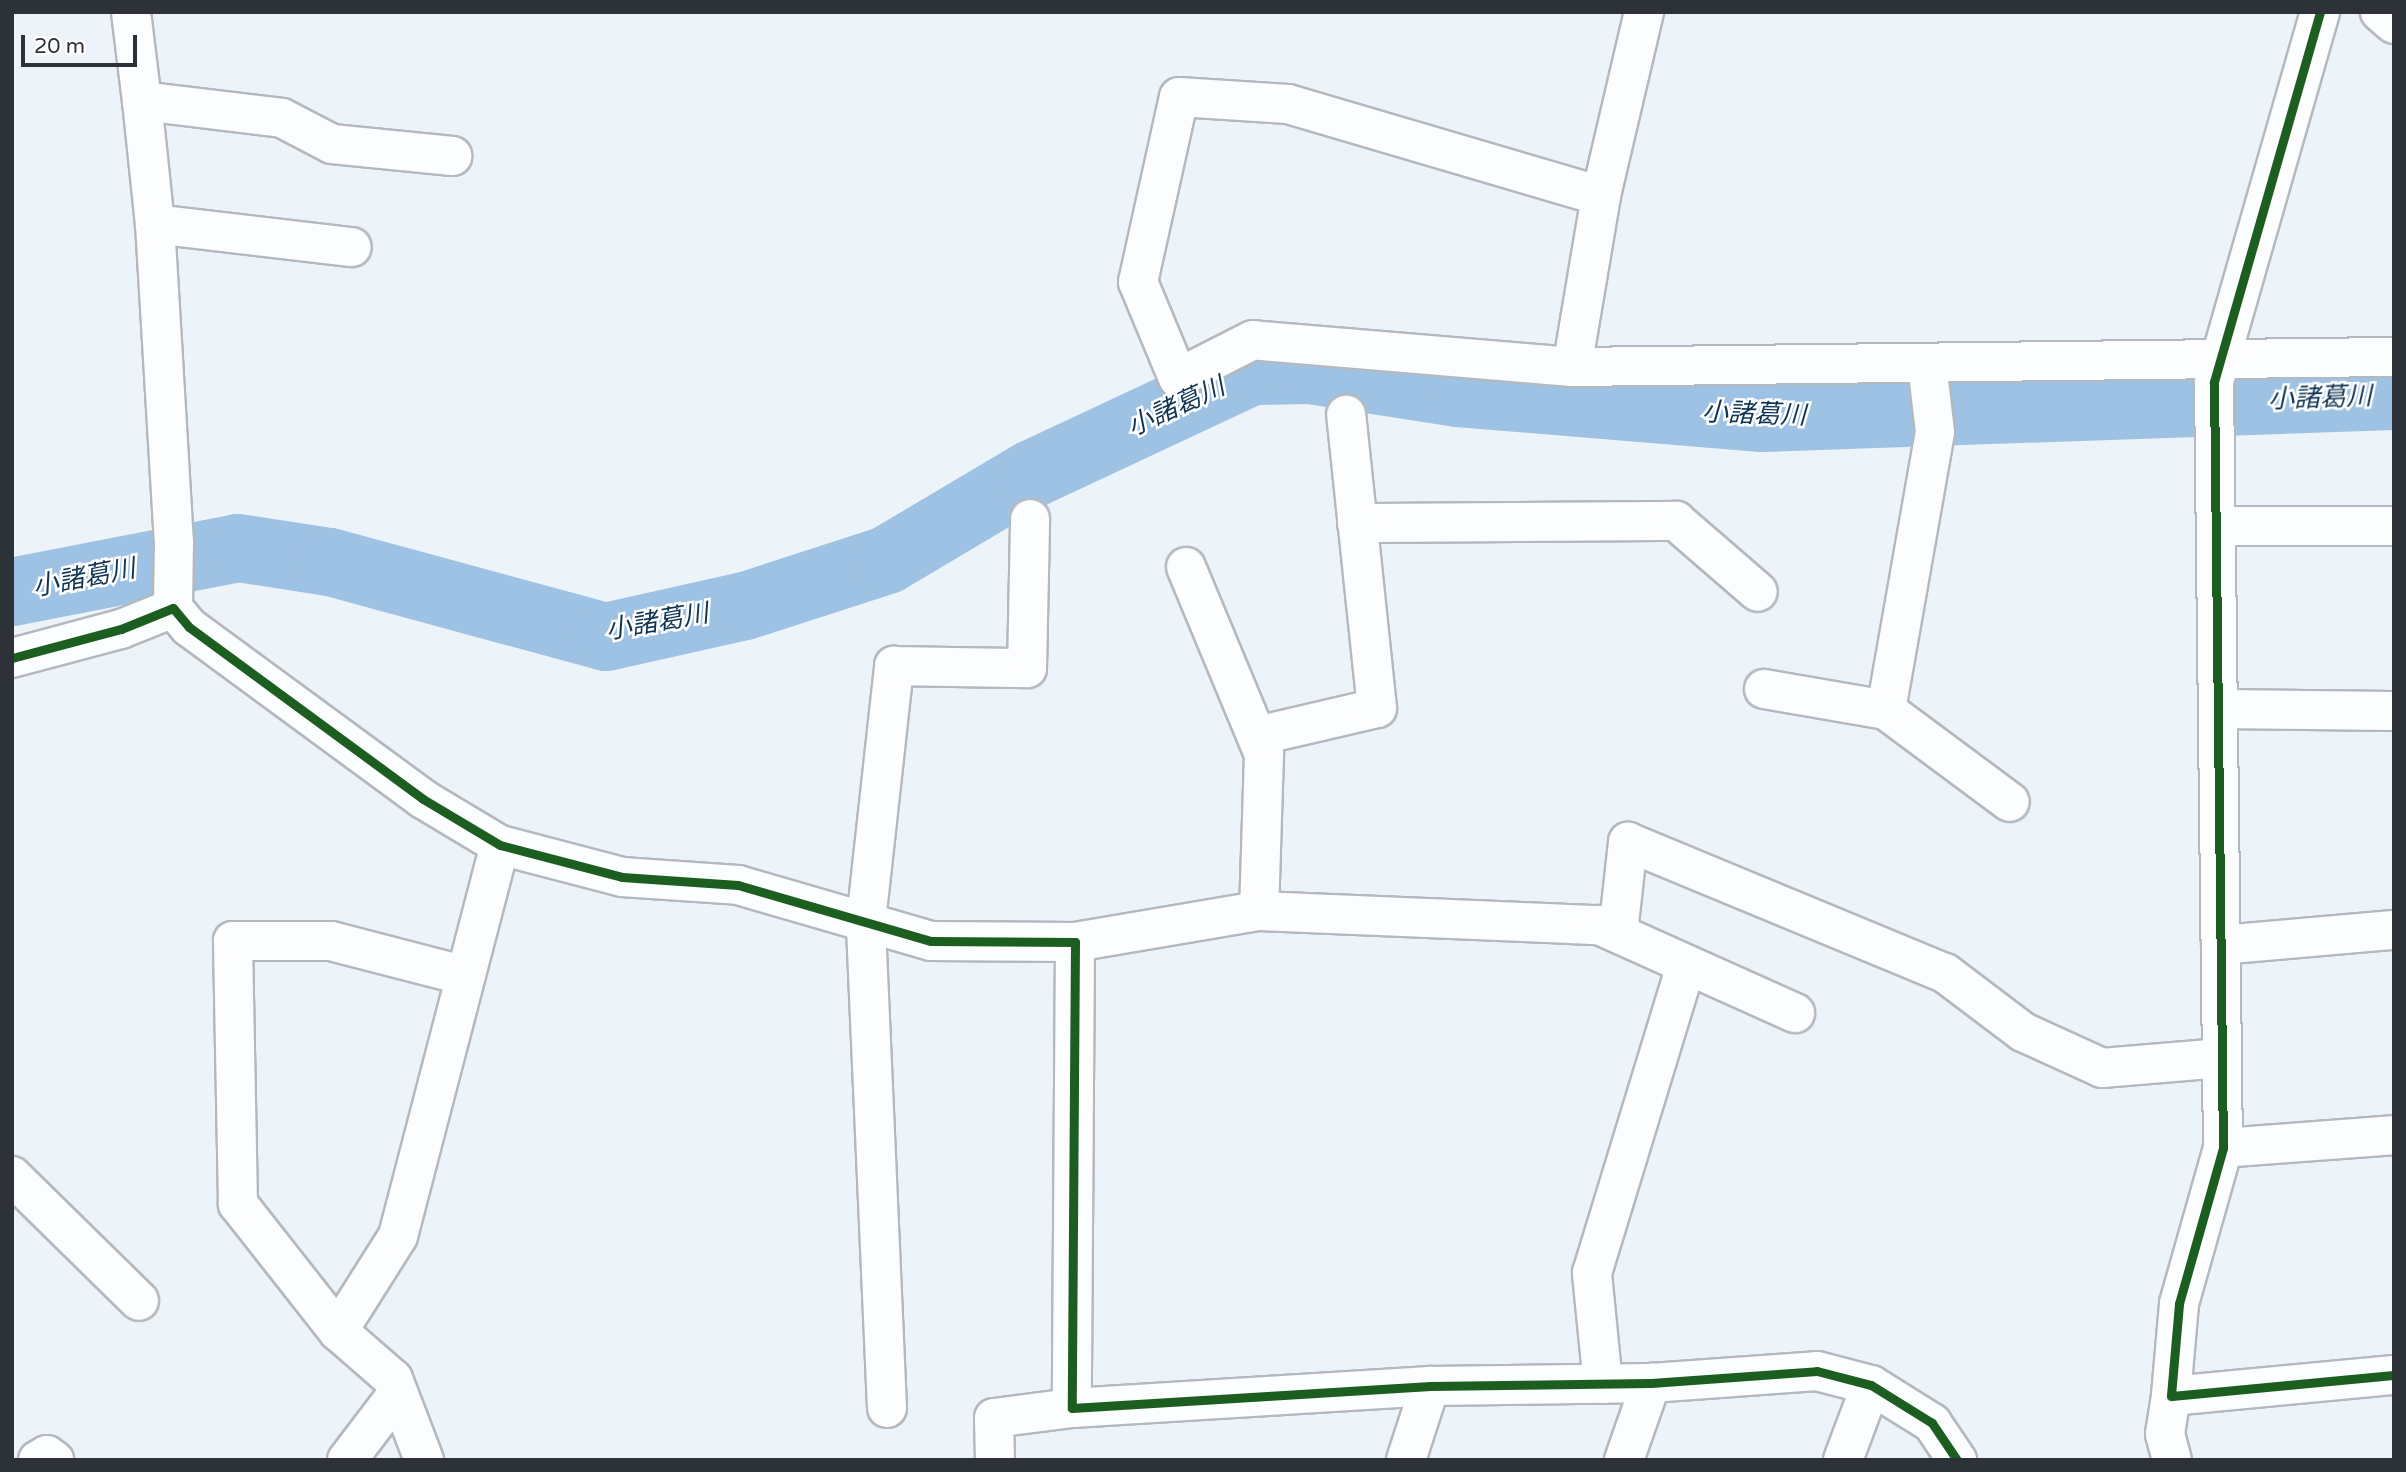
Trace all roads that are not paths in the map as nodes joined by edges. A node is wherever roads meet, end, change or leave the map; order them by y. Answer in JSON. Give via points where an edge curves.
{"nodes":[{"id":1,"x":131,"y":12,"type":"edge"},
{"id":2,"x":1644,"y":12,"type":"edge"},
{"id":3,"x":2320,"y":12,"type":"edge"},
{"id":4,"x":2380,"y":12,"type":"edge"},
{"id":5,"x":2394,"y":24,"type":"edge"},
{"id":6,"x":142,"y":101,"type":"junction"},
{"id":7,"x":452,"y":156,"type":"dead end"},
{"id":8,"x":1601,"y":196,"type":"junction"},
{"id":9,"x":155,"y":224,"type":"junction"},
{"id":10,"x":352,"y":247,"type":"dead end"},
{"id":11,"x":2394,"y":357,"type":"edge"},
{"id":12,"x":1572,"y":367,"type":"junction"},
{"id":13,"x":2216,"y":372,"type":"junction"},
{"id":14,"x":1927,"y":374,"type":"junction"},
{"id":15,"x":1346,"y":415,"type":"dead end"},
{"id":16,"x":1030,"y":519,"type":"dead end"},
{"id":17,"x":1357,"y":523,"type":"junction"},
{"id":18,"x":2218,"y":526,"type":"junction"},
{"id":19,"x":2394,"y":526,"type":"edge"},
{"id":20,"x":1186,"y":567,"type":"dead end"},
{"id":21,"x":174,"y":574,"type":"junction"},
{"id":22,"x":1758,"y":592,"type":"dead end"},
{"id":23,"x":12,"y":658,"type":"edge"},
{"id":24,"x":1764,"y":689,"type":"dead end"},
{"id":25,"x":2219,"y":709,"type":"junction"},
{"id":26,"x":1886,"y":710,"type":"junction"},
{"id":27,"x":2394,"y":711,"type":"edge"},
{"id":28,"x":1257,"y":736,"type":"junction"},
{"id":29,"x":2010,"y":802,"type":"dead end"},
{"id":30,"x":500,"y":845,"type":"junction"},
{"id":31,"x":1259,"y":911,"type":"junction"},
{"id":32,"x":866,"y":921,"type":"junction"},
{"id":33,"x":2394,"y":930,"type":"edge"},
{"id":34,"x":1618,"y":933,"type":"junction"},
{"id":35,"x":1075,"y":942,"type":"junction"},
{"id":36,"x":2221,"y":944,"type":"junction"},
{"id":37,"x":1686,"y":965,"type":"junction"},
{"id":38,"x":466,"y":976,"type":"junction"},
{"id":39,"x":1795,"y":1013,"type":"dead end"},
{"id":40,"x":2222,"y":1058,"type":"junction"},
{"id":41,"x":2394,"y":1135,"type":"edge"},
{"id":42,"x":2222,"y":1148,"type":"junction"},
{"id":43,"x":12,"y":1176,"type":"edge"},
{"id":44,"x":139,"y":1301,"type":"dead end"},
{"id":45,"x":338,"y":1331,"type":"junction"},
{"id":46,"x":2394,"y":1375,"type":"edge"},
{"id":47,"x":1651,"y":1383,"type":"junction"},
{"id":48,"x":1604,"y":1384,"type":"junction"},
{"id":49,"x":1871,"y":1385,"type":"junction"},
{"id":50,"x":1430,"y":1386,"type":"junction"},
{"id":51,"x":398,"y":1393,"type":"junction"},
{"id":52,"x":2171,"y":1396,"type":"junction"},
{"id":53,"x":887,"y":1408,"type":"dead end"},
{"id":54,"x":1072,"y":1408,"type":"junction"},
{"id":55,"x":38,"y":1460,"type":"edge"},
{"id":56,"x":54,"y":1460,"type":"edge"},
{"id":57,"x":347,"y":1460,"type":"edge"},
{"id":58,"x":424,"y":1460,"type":"edge"},
{"id":59,"x":995,"y":1460,"type":"edge"},
{"id":60,"x":1406,"y":1460,"type":"edge"},
{"id":61,"x":1624,"y":1460,"type":"edge"},
{"id":62,"x":1843,"y":1460,"type":"edge"},
{"id":63,"x":1957,"y":1460,"type":"edge"},
{"id":64,"x":2172,"y":1460,"type":"edge"}],
"edges":[{"from":1,"to":6,"type":"street"},
{"from":2,"to":8,"type":"street"},
{"from":3,"to":13,"type":"street"},
{"from":4,"to":5,"type":"street"},
{"from":6,"to":7,"type":"street","via":[[282,118],[332,144]]},
{"from":6,"to":9,"type":"street"},
{"from":8,"to":12,"type":"street"},
{"from":8,"to":12,"type":"street","via":[[1288,104],[1180,97],[1138,282],[1178,378],[1253,340]]},
{"from":9,"to":10,"type":"street"},
{"from":9,"to":21,"type":"street"},
{"from":11,"to":13,"type":"street"},
{"from":12,"to":14,"type":"street"},
{"from":13,"to":14,"type":"street"},
{"from":13,"to":18,"type":"street"},
{"from":14,"to":26,"type":"street","via":[[1935,432]]},
{"from":15,"to":17,"type":"street"},
{"from":16,"to":32,"type":"street","via":[[1027,668],[894,666]]},
{"from":17,"to":22,"type":"street","via":[[1676,521]]},
{"from":17,"to":28,"type":"street","via":[[1377,708]]},
{"from":18,"to":19,"type":"street"},
{"from":18,"to":25,"type":"street"},
{"from":20,"to":28,"type":"street"},
{"from":21,"to":23,"type":"street","via":[[121,629]]},
{"from":21,"to":30,"type":"street","via":[[189,627],[423,799]]},
{"from":24,"to":26,"type":"street"},
{"from":25,"to":27,"type":"street"},
{"from":25,"to":36,"type":"street"},
{"from":26,"to":29,"type":"street"},
{"from":28,"to":31,"type":"street","via":[[1264,754]]},
{"from":30,"to":32,"type":"street","via":[[622,877],[738,885]]},
{"from":30,"to":38,"type":"street"},
{"from":31,"to":34,"type":"street","via":[[1599,925]]},
{"from":31,"to":35,"type":"street"},
{"from":32,"to":35,"type":"street","via":[[931,941]]},
{"from":32,"to":53,"type":"street"},
{"from":33,"to":36,"type":"street"},
{"from":34,"to":37,"type":"street"},
{"from":34,"to":40,"type":"street","via":[[1628,842],[1945,973],[2023,1032],[2102,1068]]},
{"from":35,"to":54,"type":"street"},
{"from":36,"to":40,"type":"street"},
{"from":37,"to":39,"type":"street"},
{"from":37,"to":48,"type":"street","via":[[1592,1273]]},
{"from":38,"to":45,"type":"street","via":[[398,1236]]},
{"from":38,"to":45,"type":"street","via":[[331,941],[233,941],[238,1203]]},
{"from":40,"to":42,"type":"street"},
{"from":41,"to":42,"type":"street"},
{"from":42,"to":52,"type":"street","via":[[2179,1304]]},
{"from":43,"to":44,"type":"street"},
{"from":45,"to":51,"type":"street","via":[[393,1379]]},
{"from":46,"to":52,"type":"street"},
{"from":47,"to":48,"type":"street"},
{"from":47,"to":49,"type":"street","via":[[1817,1371]]},
{"from":47,"to":61,"type":"street"},
{"from":48,"to":50,"type":"street"},
{"from":49,"to":62,"type":"street"},
{"from":49,"to":63,"type":"street","via":[[1932,1423]]},
{"from":50,"to":54,"type":"street"},
{"from":50,"to":60,"type":"street"},
{"from":51,"to":57,"type":"street"},
{"from":51,"to":58,"type":"street"},
{"from":52,"to":64,"type":"street","via":[[2165,1433]]},
{"from":54,"to":59,"type":"street","via":[[994,1418]]},
{"from":55,"to":56,"type":"street","via":[[47,1455]]}]}
